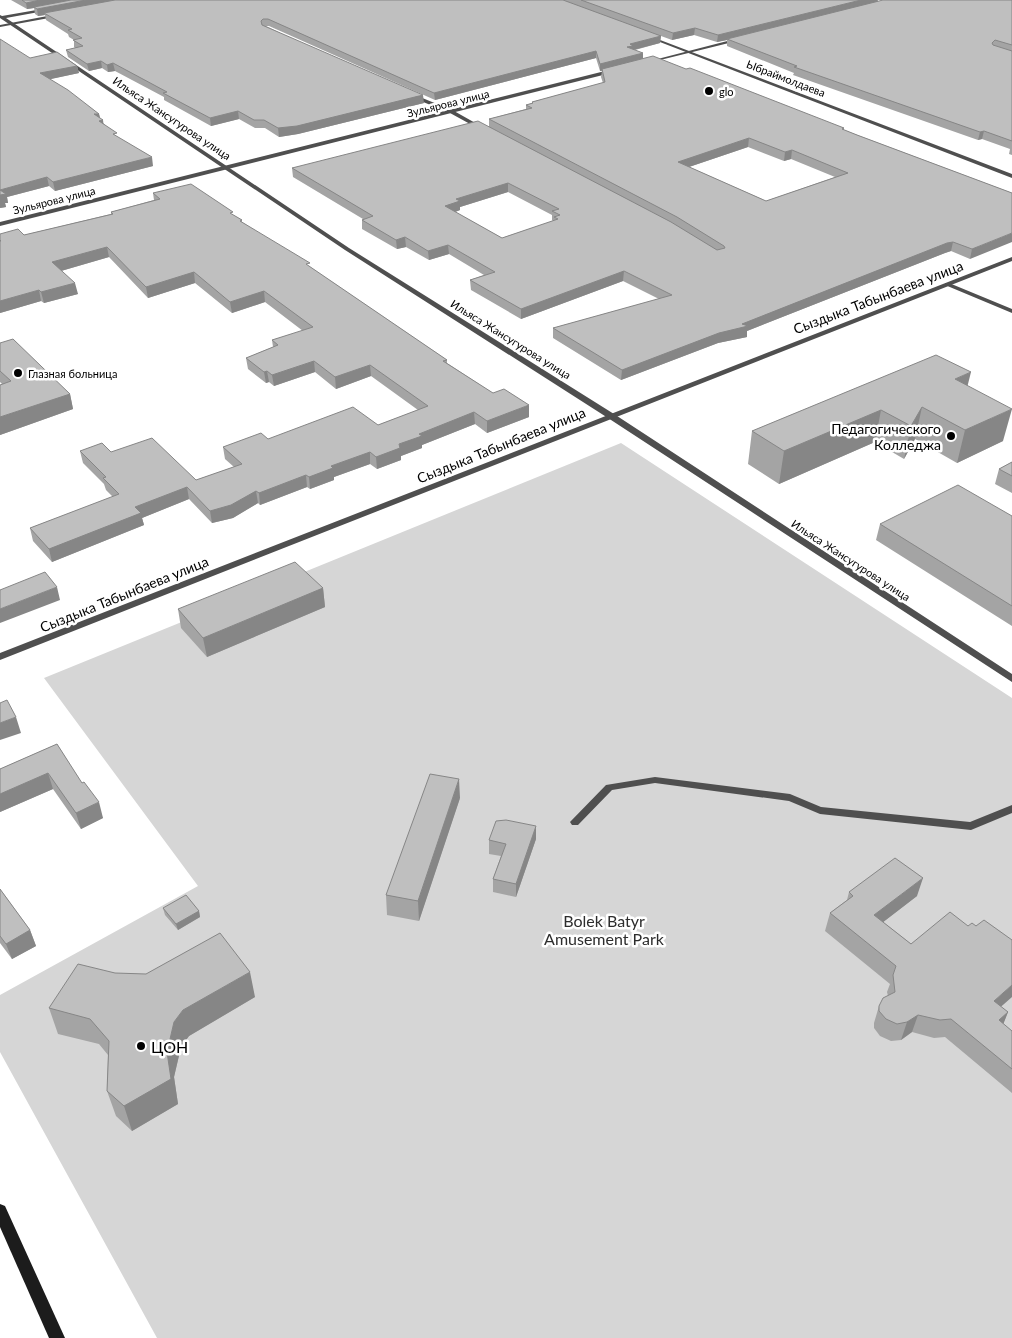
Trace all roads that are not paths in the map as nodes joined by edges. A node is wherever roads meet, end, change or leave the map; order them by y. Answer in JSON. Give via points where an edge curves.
{"nodes":[{"id":1,"x":52,"y":8,"type":"edge"},
{"id":2,"x":60,"y":15,"type":"edge"},
{"id":3,"x":1,"y":17,"type":"edge"},
{"id":4,"x":12,"y":24,"type":"junction"},
{"id":5,"x":0,"y":26,"type":"edge"},
{"id":6,"x":644,"y":34,"type":"edge"},
{"id":7,"x":746,"y":38,"type":"edge"},
{"id":8,"x":689,"y":51,"type":"junction"},
{"id":9,"x":641,"y":64,"type":"edge"},
{"id":10,"x":622,"y":68,"type":"edge"},
{"id":11,"x":403,"y":91,"type":"edge"},
{"id":12,"x":452,"y":112,"type":"junction"},
{"id":13,"x":493,"y":134,"type":"edge"},
{"id":14,"x":226,"y":167,"type":"junction"},
{"id":15,"x":1012,"y":176,"type":"edge"},
{"id":16,"x":0,"y":224,"type":"edge"},
{"id":17,"x":1012,"y":259,"type":"edge"},
{"id":18,"x":947,"y":284,"type":"junction"},
{"id":19,"x":1012,"y":310,"type":"edge"},
{"id":20,"x":611,"y":416,"type":"junction"},
{"id":21,"x":0,"y":657,"type":"edge"},
{"id":22,"x":1012,"y":679,"type":"edge"},
{"id":23,"x":1012,"y":809,"type":"edge"},
{"id":24,"x":575,"y":822,"type":"dead end"},
{"id":25,"x":0,"y":1212,"type":"edge"},
{"id":26,"x":58,"y":1338,"type":"edge"}],
"edges":[{"from":1,"to":3,"type":"street"},
{"from":2,"to":4,"type":"street"},
{"from":3,"to":4,"type":"street","name":"Ильяса Жансугурова улица"},
{"from":4,"to":5,"type":"street"},
{"from":4,"to":14,"type":"street","name":"Ильяса Жансугурова улица"},
{"from":6,"to":8,"type":"street","name":"Ыбраймолдаева"},
{"from":7,"to":8,"type":"street"},
{"from":8,"to":9,"type":"street"},
{"from":8,"to":15,"type":"street","name":"Ыбраймолдаева"},
{"from":10,"to":12,"type":"street","name":"Зульярова улица"},
{"from":11,"to":12,"type":"street"},
{"from":12,"to":13,"type":"street"},
{"from":12,"to":14,"type":"street","name":"Зульярова улица"},
{"from":14,"to":16,"type":"street","name":"Зульярова улица"},
{"from":14,"to":20,"type":"street","name":"Ильяса Жансугурова улица","via":[[347,249]]},
{"from":17,"to":18,"type":"street","name":"Сыздыка Табынбаева улица"},
{"from":18,"to":19,"type":"lane"},
{"from":18,"to":20,"type":"street","name":"Сыздыка Табынбаева улица"},
{"from":20,"to":21,"type":"street","name":"Сыздыка Табынбаева улица"},
{"from":20,"to":22,"type":"street","name":"Ильяса Жансугурова улица"},
{"from":23,"to":24,"type":"lane","via":[[971,826],[820,810],[790,798],[655,780],[609,787]]},
{"from":25,"to":26,"type":"main road"}]}
